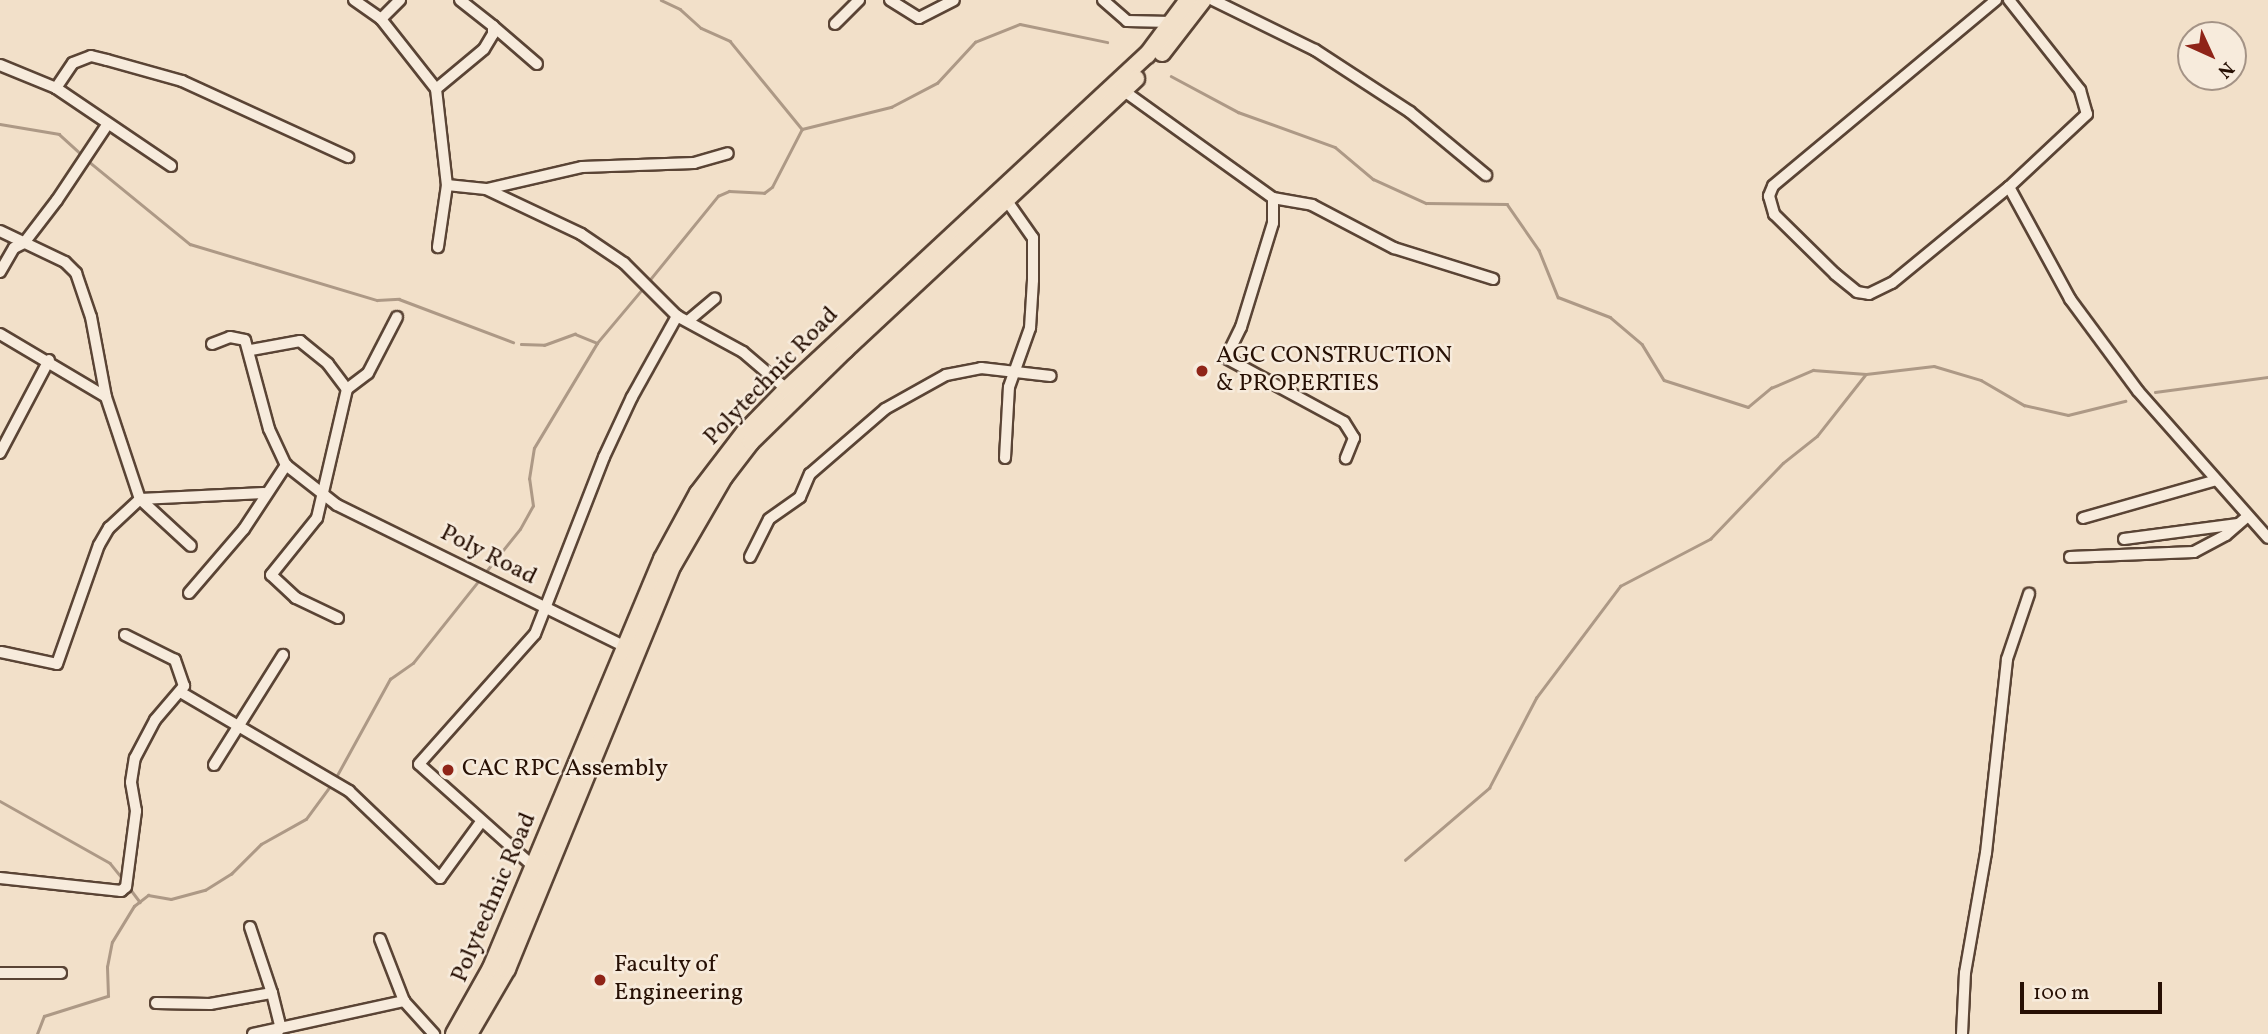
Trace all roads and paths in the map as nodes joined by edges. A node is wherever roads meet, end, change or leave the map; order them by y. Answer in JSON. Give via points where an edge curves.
{"nodes":[{"id":1,"x":354,"y":0,"type":"edge"},
{"id":2,"x":400,"y":0,"type":"edge"},
{"id":3,"x":460,"y":0,"type":"edge"},
{"id":4,"x":859,"y":0,"type":"edge"},
{"id":5,"x":890,"y":0,"type":"edge"},
{"id":6,"x":954,"y":0,"type":"edge"},
{"id":7,"x":1103,"y":0,"type":"edge"},
{"id":8,"x":1188,"y":0,"type":"edge"},
{"id":9,"x":1203,"y":0,"type":"edge"},
{"id":10,"x":1213,"y":0,"type":"edge"},
{"id":11,"x":1996,"y":0,"type":"edge"},
{"id":12,"x":2008,"y":0,"type":"edge"},
{"id":13,"x":381,"y":19,"type":"junction"},
{"id":14,"x":1172,"y":22,"type":"junction"},
{"id":15,"x":835,"y":24,"type":"dead end"},
{"id":16,"x":493,"y":26,"type":"junction"},
{"id":17,"x":537,"y":64,"type":"dead end"},
{"id":18,"x":0,"y":65,"type":"edge"},
{"id":19,"x":55,"y":88,"type":"junction"},
{"id":20,"x":436,"y":89,"type":"junction"},
{"id":21,"x":1124,"y":91,"type":"junction"},
{"id":22,"x":107,"y":125,"type":"junction"},
{"id":23,"x":728,"y":153,"type":"dead end"},
{"id":24,"x":348,"y":157,"type":"dead end"},
{"id":25,"x":171,"y":166,"type":"dead end"},
{"id":26,"x":1486,"y":175,"type":"dead end"},
{"id":27,"x":447,"y":185,"type":"junction"},
{"id":28,"x":2009,"y":187,"type":"junction"},
{"id":29,"x":486,"y":190,"type":"junction"},
{"id":30,"x":1273,"y":198,"type":"junction"},
{"id":31,"x":1007,"y":201,"type":"junction"},
{"id":32,"x":0,"y":231,"type":"edge"},
{"id":33,"x":24,"y":243,"type":"junction"},
{"id":34,"x":439,"y":247,"type":"dead end"},
{"id":35,"x":0,"y":272,"type":"edge"},
{"id":36,"x":1493,"y":279,"type":"dead end"},
{"id":37,"x":715,"y":298,"type":"dead end"},
{"id":38,"x":677,"y":316,"type":"junction"},
{"id":39,"x":397,"y":317,"type":"dead end"},
{"id":40,"x":688,"y":321,"type":"junction"},
{"id":41,"x":0,"y":334,"type":"edge"},
{"id":42,"x":212,"y":344,"type":"dead end"},
{"id":43,"x":251,"y":350,"type":"junction"},
{"id":44,"x":49,"y":360,"type":"junction"},
{"id":45,"x":1013,"y":369,"type":"junction"},
{"id":46,"x":1051,"y":376,"type":"dead end"},
{"id":47,"x":348,"y":389,"type":"junction"},
{"id":48,"x":791,"y":393,"type":"junction"},
{"id":49,"x":106,"y":397,"type":"junction"},
{"id":50,"x":0,"y":453,"type":"edge"},
{"id":51,"x":1005,"y":458,"type":"dead end"},
{"id":52,"x":1346,"y":458,"type":"dead end"},
{"id":53,"x":286,"y":465,"type":"junction"},
{"id":54,"x":2216,"y":480,"type":"junction"},
{"id":55,"x":264,"y":493,"type":"junction"},
{"id":56,"x":321,"y":493,"type":"junction"},
{"id":57,"x":140,"y":499,"type":"junction"},
{"id":58,"x":2248,"y":516,"type":"junction"},
{"id":59,"x":2083,"y":518,"type":"dead end"},
{"id":60,"x":2239,"y":524,"type":"junction"},
{"id":61,"x":2124,"y":538,"type":"dead end"},
{"id":62,"x":2268,"y":538,"type":"edge"},
{"id":63,"x":191,"y":546,"type":"dead end"},
{"id":64,"x":2070,"y":556,"type":"dead end"},
{"id":65,"x":750,"y":557,"type":"dead end"},
{"id":66,"x":189,"y":593,"type":"dead end"},
{"id":67,"x":2029,"y":594,"type":"dead end"},
{"id":68,"x":547,"y":610,"type":"junction"},
{"id":69,"x":338,"y":618,"type":"dead end"},
{"id":70,"x":125,"y":635,"type":"dead end"},
{"id":71,"x":632,"y":650,"type":"junction"},
{"id":72,"x":1,"y":652,"type":"edge"},
{"id":73,"x":283,"y":654,"type":"dead end"},
{"id":74,"x":182,"y":693,"type":"junction"},
{"id":75,"x":242,"y":727,"type":"junction"},
{"id":76,"x":214,"y":765,"type":"dead end"},
{"id":77,"x":481,"y":822,"type":"junction"},
{"id":78,"x":558,"y":826,"type":"junction"},
{"id":79,"x":534,"y":867,"type":"junction"},
{"id":80,"x":0,"y":878,"type":"edge"},
{"id":81,"x":250,"y":927,"type":"dead end"},
{"id":82,"x":380,"y":939,"type":"dead end"},
{"id":83,"x":0,"y":973,"type":"edge"},
{"id":84,"x":61,"y":973,"type":"dead end"},
{"id":85,"x":272,"y":993,"type":"junction"},
{"id":86,"x":404,"y":1001,"type":"junction"},
{"id":87,"x":156,"y":1003,"type":"dead end"},
{"id":88,"x":278,"y":1030,"type":"edge"},
{"id":89,"x":253,"y":1034,"type":"edge"},
{"id":90,"x":434,"y":1034,"type":"edge"},
{"id":91,"x":454,"y":1034,"type":"edge"},
{"id":92,"x":469,"y":1034,"type":"edge"},
{"id":93,"x":1962,"y":1034,"type":"edge"}],
"edges":[{"from":1,"to":13,"type":"street"},
{"from":2,"to":13,"type":"street"},
{"from":3,"to":16,"type":"street"},
{"from":4,"to":15,"type":"street"},
{"from":5,"to":6,"type":"street","via":[[919,18]]},
{"from":7,"to":14,"type":"street","via":[[1127,21]]},
{"from":8,"to":14,"type":"main road","name":"Polytechnic Road"},
{"from":9,"to":21,"type":"main road","name":"Polytechnic Road"},
{"from":10,"to":26,"type":"street","via":[[1315,50],[1410,112]]},
{"from":11,"to":28,"type":"street","via":[[1882,91],[1773,186],[1769,196],[1774,214],[1826,265],[1857,292],[1869,294],[1892,283]]},
{"from":12,"to":28,"type":"street","via":[[2080,90],[2087,114]]},
{"from":13,"to":20,"type":"street"},
{"from":14,"to":48,"type":"main road","name":"Polytechnic Road","via":[[1147,55]]},
{"from":16,"to":17,"type":"street"},
{"from":16,"to":20,"type":"street","via":[[484,49]]},
{"from":18,"to":19,"type":"street"},
{"from":19,"to":22,"type":"street"},
{"from":19,"to":24,"type":"street","via":[[74,63],[91,57],[107,60],[182,81]]},
{"from":20,"to":27,"type":"street"},
{"from":21,"to":30,"type":"street","via":[[1140,107],[1201,142]]},
{"from":21,"to":31,"type":"main road","name":"Polytechnic Road"},
{"from":22,"to":25,"type":"street"},
{"from":22,"to":33,"type":"street"},
{"from":23,"to":29,"type":"street","via":[[694,163],[582,167]]},
{"from":27,"to":29,"type":"street"},
{"from":27,"to":34,"type":"street"},
{"from":28,"to":54,"type":"street","via":[[2070,299],[2138,391]]},
{"from":29,"to":38,"type":"street","via":[[582,234],[624,263]]},
{"from":30,"to":36,"type":"street","via":[[1312,205],[1394,247]]},
{"from":30,"to":52,"type":"street","via":[[1273,223],[1241,327],[1226,358],[1344,422],[1354,438]]},
{"from":31,"to":45,"type":"street","via":[[1033,238],[1030,328]]},
{"from":31,"to":48,"type":"main road","name":"Polytechnic Road"},
{"from":32,"to":33,"type":"street"},
{"from":33,"to":35,"type":"street","via":[[14,248]]},
{"from":33,"to":49,"type":"street","via":[[65,262],[76,273],[91,317]]},
{"from":37,"to":40,"type":"street"},
{"from":38,"to":40,"type":"street"},
{"from":38,"to":68,"type":"street","via":[[610,445]]},
{"from":39,"to":47,"type":"street","via":[[368,373]]},
{"from":40,"to":48,"type":"street","via":[[743,352]]},
{"from":41,"to":44,"type":"street"},
{"from":42,"to":43,"type":"street","via":[[238,337]]},
{"from":43,"to":47,"type":"street","via":[[300,341],[328,364]]},
{"from":43,"to":53,"type":"street","via":[[270,429]]},
{"from":44,"to":49,"type":"street"},
{"from":44,"to":50,"type":"street"},
{"from":45,"to":46,"type":"street"},
{"from":45,"to":51,"type":"street"},
{"from":45,"to":65,"type":"street","via":[[946,374],[885,408],[810,474],[800,497],[769,519]]},
{"from":47,"to":56,"type":"street"},
{"from":48,"to":71,"type":"main road","name":"Polytechnic Road","via":[[744,433],[698,493],[662,559]]},
{"from":49,"to":57,"type":"street"},
{"from":53,"to":55,"type":"street"},
{"from":53,"to":56,"type":"street","name":"Poly Road"},
{"from":54,"to":58,"type":"street"},
{"from":54,"to":59,"type":"street"},
{"from":55,"to":57,"type":"street"},
{"from":55,"to":66,"type":"street","via":[[249,523]]},
{"from":56,"to":68,"type":"street","name":"Poly Road"},
{"from":56,"to":69,"type":"street","via":[[317,518],[271,575],[296,598]]},
{"from":57,"to":63,"type":"street"},
{"from":57,"to":72,"type":"street","via":[[109,528],[99,545],[57,664]]},
{"from":58,"to":60,"type":"street"},
{"from":58,"to":62,"type":"street"},
{"from":60,"to":61,"type":"street"},
{"from":60,"to":64,"type":"street","via":[[2194,552]]},
{"from":67,"to":93,"type":"street","via":[[2007,659],[1986,853],[1965,973]]},
{"from":68,"to":71,"type":"street","name":"Poly Road"},
{"from":68,"to":77,"type":"street","via":[[525,649],[419,767]]},
{"from":70,"to":74,"type":"street","via":[[175,660]]},
{"from":71,"to":78,"type":"main road","name":"Polytechnic Road"},
{"from":73,"to":75,"type":"street"},
{"from":74,"to":75,"type":"street"},
{"from":74,"to":80,"type":"street","via":[[155,720],[135,758],[131,782],[136,811],[124,889]]},
{"from":75,"to":76,"type":"street"},
{"from":75,"to":77,"type":"street","via":[[348,790],[440,878]]},
{"from":77,"to":79,"type":"street"},
{"from":78,"to":79,"type":"main road","name":"Polytechnic Road"},
{"from":78,"to":92,"type":"main road","name":"Polytechnic Road","via":[[507,969]]},
{"from":79,"to":91,"type":"main road","name":"Polytechnic Road","via":[[477,998]]},
{"from":81,"to":85,"type":"street"},
{"from":82,"to":86,"type":"street"},
{"from":83,"to":84,"type":"street"},
{"from":85,"to":87,"type":"street","via":[[210,1004]]},
{"from":85,"to":88,"type":"street"},
{"from":86,"to":88,"type":"street"},
{"from":86,"to":90,"type":"street"},
{"from":88,"to":89,"type":"street"}]}
